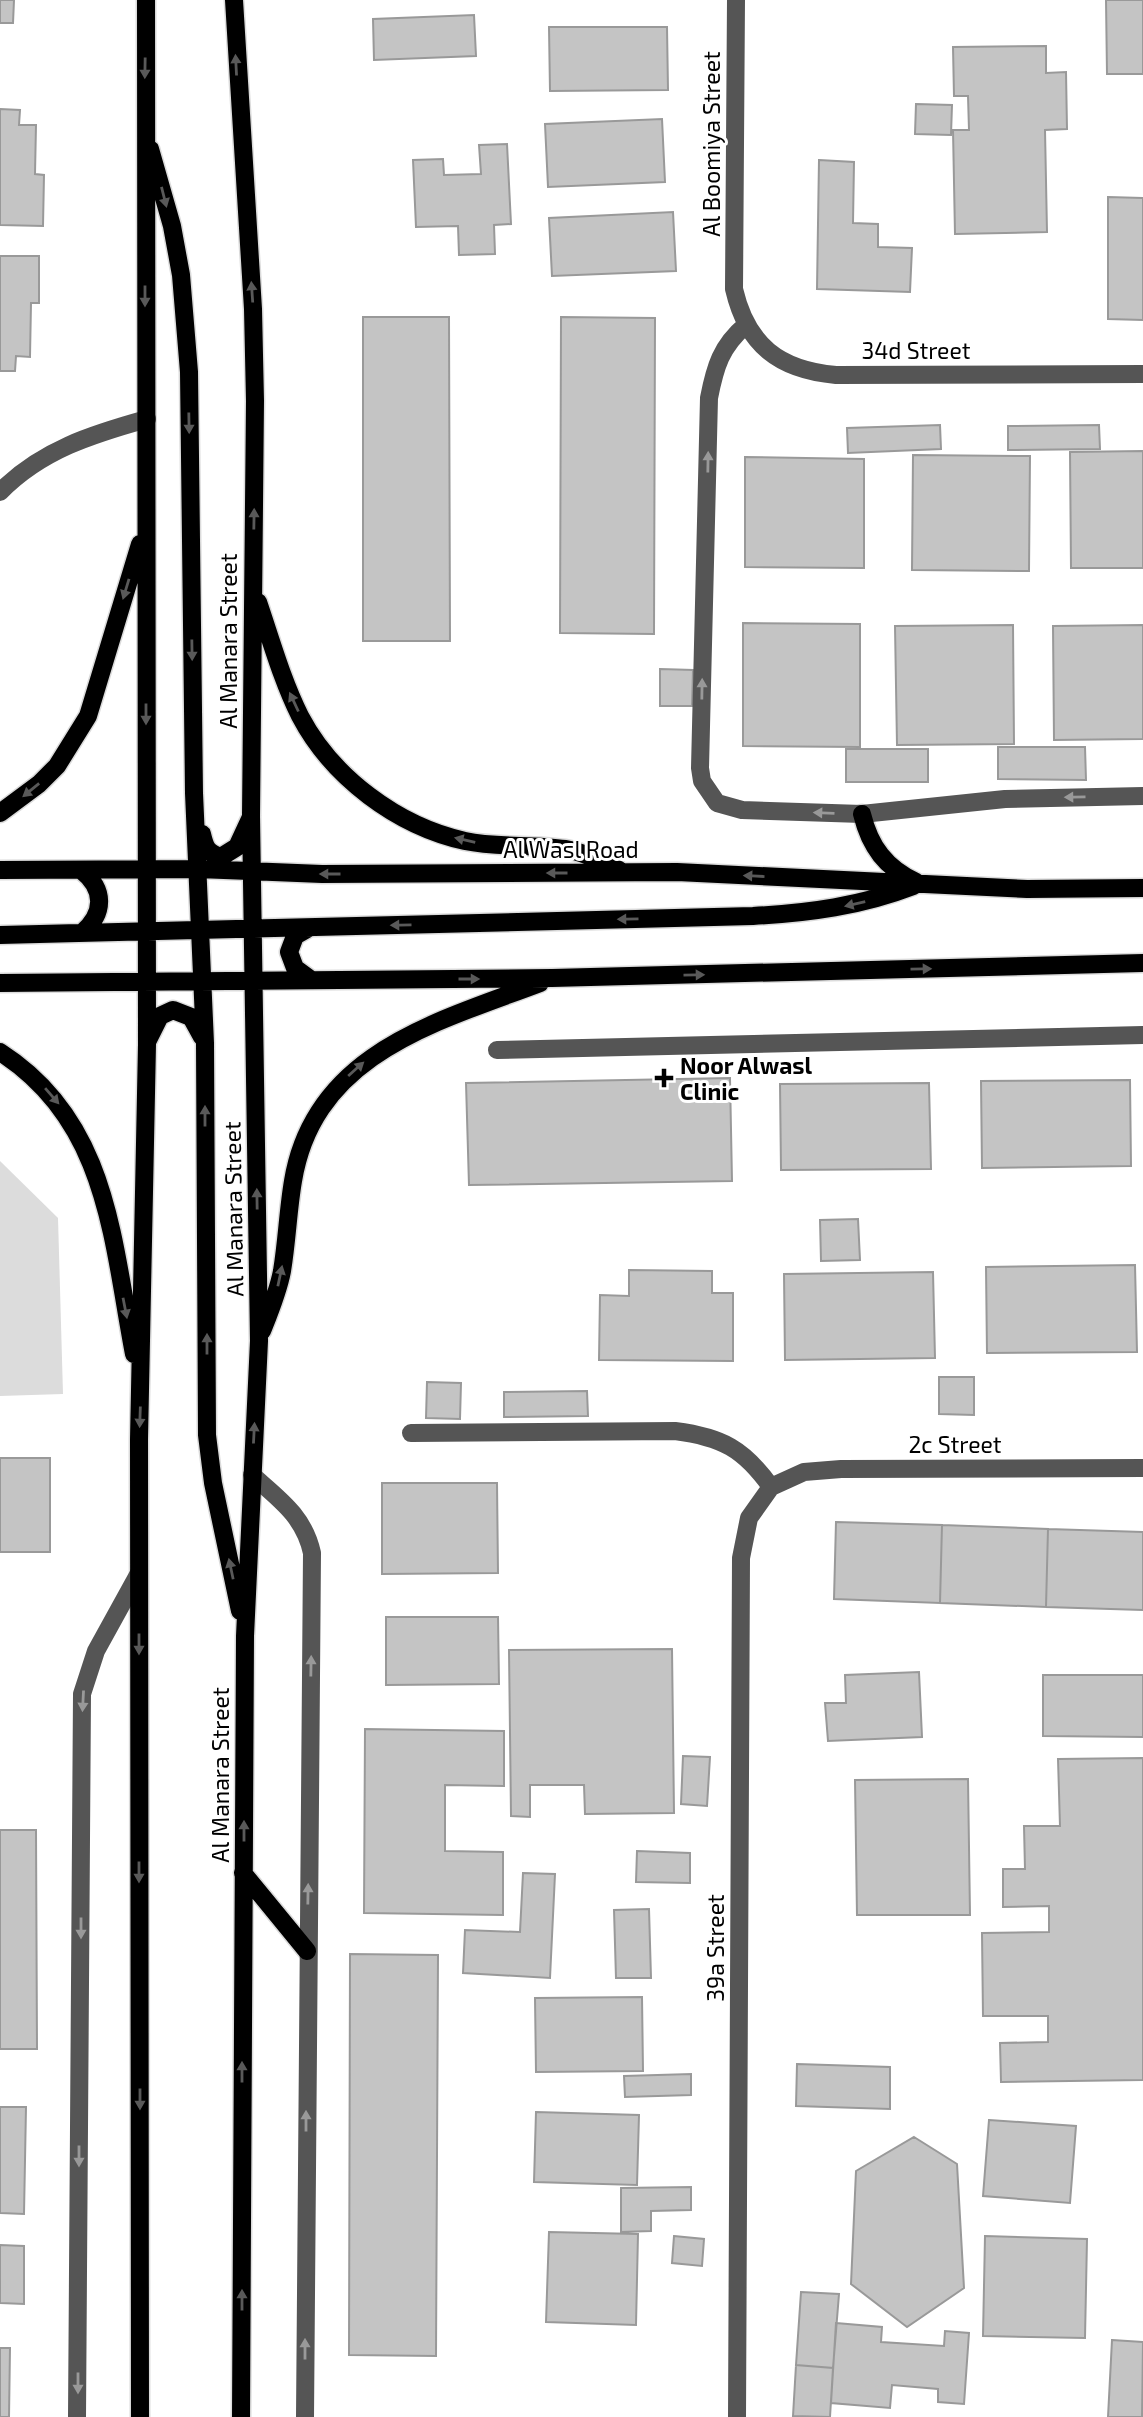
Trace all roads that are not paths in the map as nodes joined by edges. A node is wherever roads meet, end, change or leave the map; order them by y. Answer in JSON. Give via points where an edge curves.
{"nodes":[{"id":1,"x":146,"y":0,"type":"edge"},
{"id":2,"x":234,"y":0,"type":"edge"},
{"id":3,"x":736,"y":0,"type":"edge"},
{"id":4,"x":144,"y":132,"type":"junction"},
{"id":5,"x":734,"y":289,"type":"joint"},
{"id":6,"x":746,"y":326,"type":"junction"},
{"id":7,"x":1143,"y":374,"type":"edge"},
{"id":8,"x":147,"y":419,"type":"junction"},
{"id":9,"x":0,"y":492,"type":"edge"},
{"id":10,"x":146,"y":524,"type":"junction"},
{"id":11,"x":253,"y":587,"type":"junction"},
{"id":12,"x":1143,"y":796,"type":"edge"},
{"id":13,"x":0,"y":813,"type":"edge"},
{"id":14,"x":862,"y":814,"type":"junction"},
{"id":15,"x":251,"y":816,"type":"junction"},
{"id":16,"x":197,"y":817,"type":"junction"},
{"id":17,"x":145,"y":869,"type":"junction"},
{"id":18,"x":198,"y":869,"type":"junction"},
{"id":19,"x":0,"y":870,"type":"edge"},
{"id":20,"x":81,"y":870,"type":"junction"},
{"id":21,"x":253,"y":871,"type":"junction"},
{"id":22,"x":626,"y":873,"type":"junction"},
{"id":23,"x":920,"y":884,"type":"junction"},
{"id":24,"x":1143,"y":888,"type":"edge"},
{"id":25,"x":309,"y":928,"type":"junction"},
{"id":26,"x":200,"y":930,"type":"junction"},
{"id":27,"x":254,"y":930,"type":"junction"},
{"id":28,"x":145,"y":931,"type":"junction"},
{"id":29,"x":82,"y":933,"type":"junction"},
{"id":30,"x":0,"y":934,"type":"edge"},
{"id":31,"x":1143,"y":963,"type":"edge"},
{"id":32,"x":552,"y":978,"type":"junction"},
{"id":33,"x":254,"y":979,"type":"junction"},
{"id":34,"x":310,"y":979,"type":"junction"},
{"id":35,"x":145,"y":980,"type":"junction"},
{"id":36,"x":202,"y":980,"type":"junction"},
{"id":37,"x":0,"y":983,"type":"edge"},
{"id":38,"x":1143,"y":1035,"type":"edge"},
{"id":39,"x":205,"y":1043,"type":"junction"},
{"id":40,"x":146,"y":1044,"type":"junction"},
{"id":41,"x":497,"y":1050,"type":"dead end"},
{"id":42,"x":0,"y":1052,"type":"edge"},
{"id":43,"x":259,"y":1341,"type":"junction"},
{"id":44,"x":141,"y":1386,"type":"junction"},
{"id":45,"x":411,"y":1433,"type":"dead end"},
{"id":46,"x":1143,"y":1468,"type":"edge"},
{"id":47,"x":253,"y":1475,"type":"junction"},
{"id":48,"x":771,"y":1487,"type":"junction"},
{"id":49,"x":139,"y":1573,"type":"junction"},
{"id":50,"x":245,"y":1636,"type":"junction"},
{"id":51,"x":243,"y":1873,"type":"junction"},
{"id":52,"x":307,"y":1951,"type":"junction"},
{"id":53,"x":77,"y":2417,"type":"edge"},
{"id":54,"x":140,"y":2417,"type":"edge"},
{"id":55,"x":241,"y":2417,"type":"edge"},
{"id":56,"x":305,"y":2417,"type":"edge"},
{"id":57,"x":737,"y":2417,"type":"edge"}],
"edges":[{"from":1,"to":4,"type":"main road","one_way":true},
{"from":11,"to":2,"type":"main road","name":"Al Manara Street","one_way":true,"via":[[253,309]]},
{"from":3,"to":5,"type":"street","name":"Al Boomiya Street"},
{"from":4,"to":8,"type":"main road","one_way":true},
{"from":4,"to":16,"type":"main road","one_way":true,"via":[[172,226],[186,323]]},
{"from":5,"to":6,"type":"street","name":"34d Street"},
{"from":6,"to":7,"type":"street","name":"34d Street","via":[[762,347],[784,363],[810,372]]},
{"from":14,"to":6,"type":"street","one_way":true,"via":[[729,809],[707,794],[702,781],[709,398],[720,355]]},
{"from":8,"to":9,"type":"street","via":[[67,445]]},
{"from":8,"to":10,"type":"main road"},
{"from":10,"to":13,"type":"main road","one_way":true,"via":[[88,716],[57,766]]},
{"from":10,"to":17,"type":"main road","one_way":true},
{"from":11,"to":15,"type":"main road","name":"Al Manara Street"},
{"from":22,"to":11,"type":"main road","one_way":true,"via":[[566,849],[464,841],[429,829],[365,793],[318,744],[302,718]]},
{"from":12,"to":14,"type":"street","one_way":true,"via":[[1005,799]]},
{"from":14,"to":23,"type":"main road","via":[[867,833],[887,865]]},
{"from":15,"to":16,"type":"main road","via":[[237,847],[221,857],[205,848]]},
{"from":15,"to":21,"type":"main road","name":"Al Manara Street"},
{"from":16,"to":18,"type":"main road"},
{"from":17,"to":18,"type":"main road","name":"Al Wasl Road"},
{"from":17,"to":20,"type":"main road","name":"Al Wasl Road"},
{"from":17,"to":28,"type":"main road"},
{"from":18,"to":21,"type":"main road","name":"Al Wasl Road"},
{"from":18,"to":26,"type":"main road"},
{"from":19,"to":20,"type":"main road","name":"Al Wasl Road"},
{"from":20,"to":29,"type":"main road","via":[[100,894],[94,923]]},
{"from":22,"to":21,"type":"main road","name":"Al Wasl Road","one_way":true},
{"from":21,"to":27,"type":"main road","name":"Al Manara Street"},
{"from":23,"to":22,"type":"main road","name":"Al Wasl Road","one_way":true},
{"from":23,"to":24,"type":"main road","name":"Al Wasl Road"},
{"from":23,"to":25,"type":"main road","one_way":true,"via":[[879,899],[795,914]]},
{"from":25,"to":27,"type":"main road"},
{"from":25,"to":34,"type":"main road","via":[[295,936],[289,952],[295,968]]},
{"from":26,"to":27,"type":"main road"},
{"from":26,"to":28,"type":"main road"},
{"from":26,"to":36,"type":"main road"},
{"from":27,"to":33,"type":"main road","name":"Al Manara Street"},
{"from":28,"to":29,"type":"main road"},
{"from":28,"to":35,"type":"main road"},
{"from":29,"to":30,"type":"main road"},
{"from":32,"to":31,"type":"main road","one_way":true},
{"from":34,"to":32,"type":"main road","one_way":true},
{"from":43,"to":32,"type":"main road","one_way":true,"via":[[282,1271],[293,1178],[302,1148],[332,1093],[395,1041]]},
{"from":33,"to":34,"type":"main road"},
{"from":33,"to":36,"type":"main road"},
{"from":43,"to":33,"type":"main road","name":"Al Manara Street","one_way":true},
{"from":35,"to":36,"type":"main road"},
{"from":35,"to":37,"type":"main road"},
{"from":35,"to":40,"type":"main road"},
{"from":36,"to":39,"type":"main road"},
{"from":38,"to":41,"type":"street"},
{"from":39,"to":40,"type":"main road","via":[[191,1017],[173,1010],[156,1021]]},
{"from":50,"to":39,"type":"main road","one_way":true,"via":[[207,1435]]},
{"from":40,"to":44,"type":"main road"},
{"from":42,"to":44,"type":"main road","one_way":true,"via":[[49,1091],[74,1125],[97,1173]]},
{"from":47,"to":43,"type":"main road","name":"Al Manara Street","one_way":true},
{"from":44,"to":49,"type":"main road","one_way":true},
{"from":45,"to":48,"type":"street","via":[[704,1434],[731,1445],[754,1463]]},
{"from":46,"to":48,"type":"street","name":"2c Street","via":[[841,1469],[804,1472]]},
{"from":47,"to":50,"type":"main road","name":"Al Manara Street"},
{"from":52,"to":47,"type":"street","one_way":true,"via":[[312,1553],[298,1518]]},
{"from":48,"to":57,"type":"street","name":"39a Street","via":[[749,1518],[741,1558]]},
{"from":49,"to":53,"type":"street","one_way":true,"via":[[96,1651],[82,1694]]},
{"from":49,"to":54,"type":"main road","one_way":true},
{"from":51,"to":50,"type":"main road","name":"Al Manara Street","one_way":true},
{"from":51,"to":52,"type":"main road"},
{"from":55,"to":51,"type":"main road","name":"Al Manara Street","one_way":true},
{"from":56,"to":52,"type":"street","one_way":true}]}
